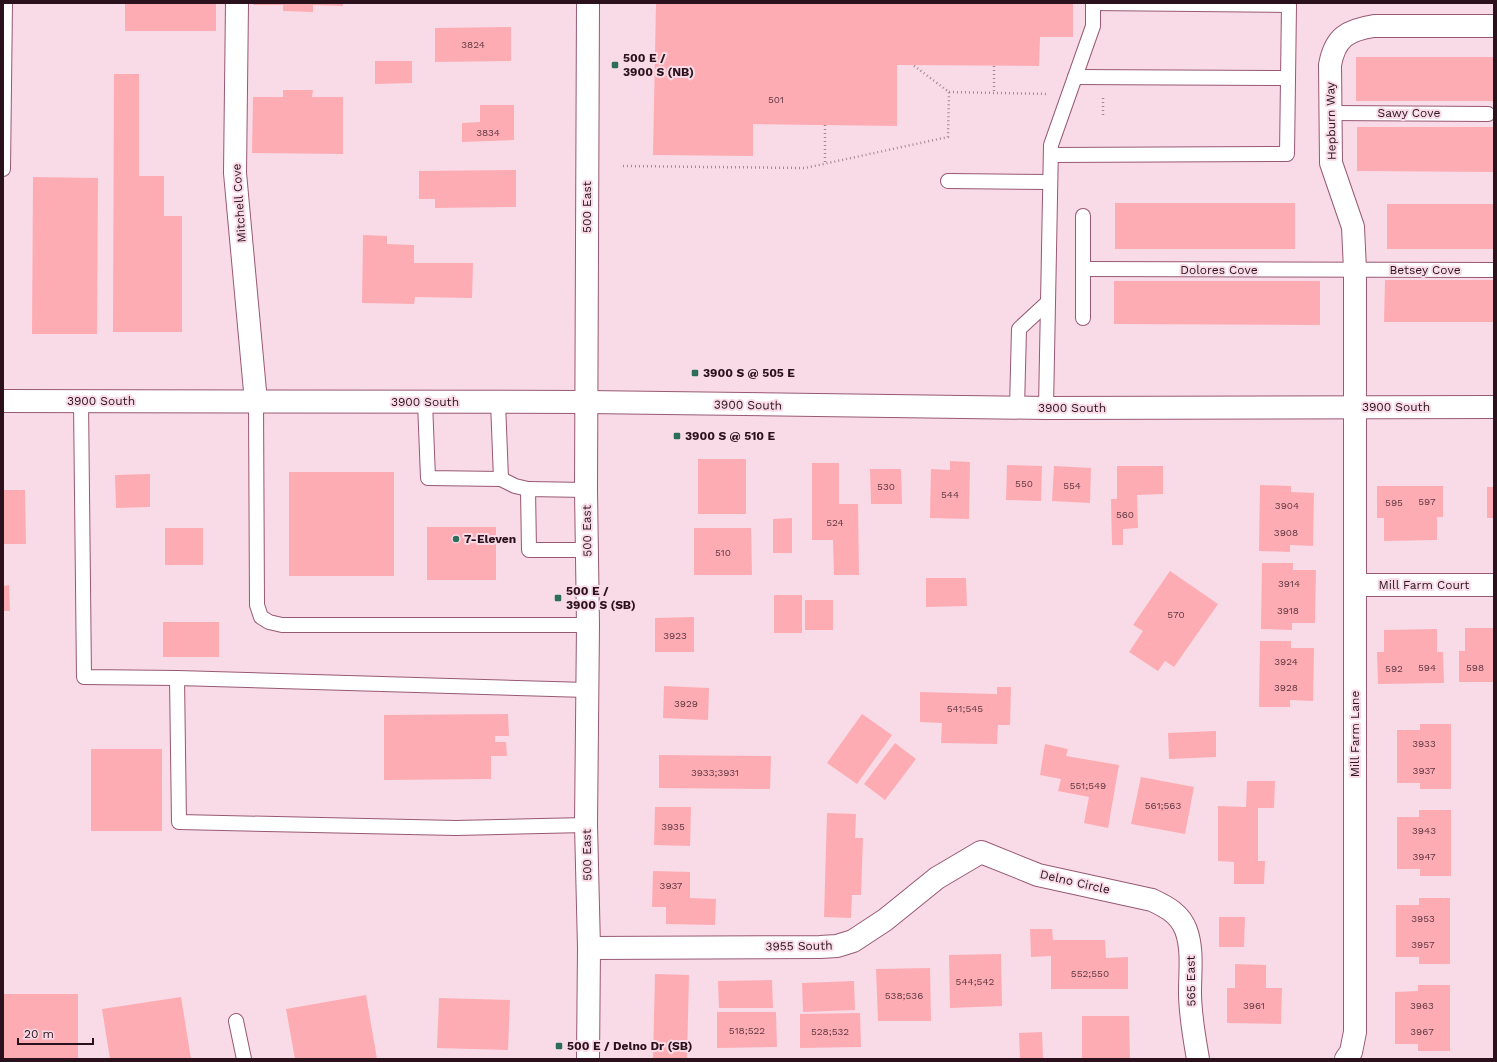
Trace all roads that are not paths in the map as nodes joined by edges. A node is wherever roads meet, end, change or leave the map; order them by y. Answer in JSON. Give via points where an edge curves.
{"nodes":[{"id":1,"x":5,"y":3,"type":"edge"},
{"id":2,"x":237,"y":3,"type":"edge"},
{"id":3,"x":588,"y":3,"type":"edge"},
{"id":4,"x":1093,"y":3,"type":"edge"},
{"id":5,"x":1494,"y":26,"type":"edge"},
{"id":6,"x":1075,"y":77,"type":"junction"},
{"id":7,"x":1288,"y":78,"type":"junction"},
{"id":8,"x":1330,"y":113,"type":"junction"},
{"id":9,"x":1488,"y":114,"type":"dead end"},
{"id":10,"x":1050,"y":155,"type":"junction"},
{"id":11,"x":3,"y":169,"type":"edge"},
{"id":12,"x":948,"y":181,"type":"dead end"},
{"id":13,"x":1050,"y":182,"type":"junction"},
{"id":14,"x":1082,"y":216,"type":"dead end"},
{"id":15,"x":1082,"y":269,"type":"junction"},
{"id":16,"x":1355,"y":270,"type":"junction"},
{"id":17,"x":1494,"y":270,"type":"edge"},
{"id":18,"x":1048,"y":302,"type":"junction"},
{"id":19,"x":1082,"y":318,"type":"dead end"},
{"id":20,"x":3,"y":401,"type":"edge"},
{"id":21,"x":81,"y":401,"type":"junction"},
{"id":22,"x":256,"y":402,"type":"junction"},
{"id":23,"x":426,"y":402,"type":"junction"},
{"id":24,"x":498,"y":402,"type":"junction"},
{"id":25,"x":587,"y":402,"type":"junction"},
{"id":26,"x":1356,"y":407,"type":"junction"},
{"id":27,"x":1494,"y":407,"type":"edge"},
{"id":28,"x":1017,"y":408,"type":"junction"},
{"id":29,"x":1046,"y":408,"type":"junction"},
{"id":30,"x":501,"y":479,"type":"junction"},
{"id":31,"x":528,"y":489,"type":"junction"},
{"id":32,"x":586,"y":490,"type":"junction"},
{"id":33,"x":588,"y":550,"type":"junction"},
{"id":34,"x":1354,"y":585,"type":"junction"},
{"id":35,"x":1494,"y":585,"type":"edge"},
{"id":36,"x":588,"y":625,"type":"junction"},
{"id":37,"x":177,"y":678,"type":"junction"},
{"id":38,"x":587,"y":690,"type":"junction"},
{"id":39,"x":586,"y":825,"type":"junction"},
{"id":40,"x":981,"y":852,"type":"joint"},
{"id":41,"x":1170,"y":909,"type":"joint"},
{"id":42,"x":589,"y":948,"type":"junction"},
{"id":43,"x":236,"y":1020,"type":"dead end"},
{"id":44,"x":244,"y":1059,"type":"edge"},
{"id":45,"x":588,"y":1059,"type":"edge"},
{"id":46,"x":1198,"y":1059,"type":"edge"},
{"id":47,"x":1346,"y":1059,"type":"edge"}],
"edges":[{"from":1,"to":11,"type":"lane"},
{"from":2,"to":22,"type":"street","name":"Mitchell Cove","via":[[235,173]]},
{"from":3,"to":25,"type":"street","name":"500 East"},
{"from":4,"to":6,"type":"lane","via":[[1093,26]]},
{"from":4,"to":7,"type":"lane","via":[[1289,5]]},
{"from":5,"to":8,"type":"street","name":"Hepburn Way","via":[[1374,26],[1350,31],[1342,37],[1332,54]]},
{"from":6,"to":7,"type":"lane"},
{"from":6,"to":10,"type":"lane","via":[[1051,145]]},
{"from":7,"to":10,"type":"lane","via":[[1287,154]]},
{"from":8,"to":9,"type":"lane","name":"Sawy Cove"},
{"from":8,"to":16,"type":"street","name":"Hepburn Way","via":[[1331,163],[1353,227]]},
{"from":10,"to":13,"type":"lane"},
{"from":12,"to":13,"type":"lane"},
{"from":13,"to":18,"type":"lane"},
{"from":14,"to":15,"type":"lane"},
{"from":15,"to":16,"type":"lane","name":"Dolores Cove"},
{"from":15,"to":19,"type":"lane"},
{"from":16,"to":17,"type":"lane","name":"Betsey Cove"},
{"from":16,"to":26,"type":"street","name":"Hepburn Way"},
{"from":18,"to":28,"type":"lane","via":[[1019,329]]},
{"from":18,"to":29,"type":"lane"},
{"from":20,"to":21,"type":"street","name":"3900 South"},
{"from":21,"to":22,"type":"street","name":"3900 South"},
{"from":21,"to":37,"type":"lane","via":[[84,676]]},
{"from":22,"to":23,"type":"street","name":"3900 South"},
{"from":22,"to":36,"type":"lane","via":[[257,605],[260,617],[269,622],[282,624]]},
{"from":23,"to":24,"type":"street","name":"3900 South"},
{"from":23,"to":30,"type":"lane","via":[[428,478]]},
{"from":24,"to":25,"type":"street","name":"3900 South"},
{"from":24,"to":30,"type":"lane"},
{"from":25,"to":28,"type":"street","name":"3900 South"},
{"from":25,"to":32,"type":"street","name":"500 East"},
{"from":26,"to":27,"type":"street","name":"3900 South"},
{"from":26,"to":29,"type":"street","name":"3900 South"},
{"from":26,"to":34,"type":"street","name":"Mill Farm Lane"},
{"from":28,"to":29,"type":"street","name":"3900 South"},
{"from":30,"to":31,"type":"lane"},
{"from":31,"to":32,"type":"lane"},
{"from":31,"to":33,"type":"lane","via":[[529,550]]},
{"from":32,"to":33,"type":"street","name":"500 East"},
{"from":33,"to":36,"type":"street","name":"500 East"},
{"from":34,"to":35,"type":"street","name":"Mill Farm Court"},
{"from":34,"to":47,"type":"street","name":"Mill Farm Lane","via":[[1355,1032],[1351,1052]]},
{"from":36,"to":38,"type":"street","name":"500 East"},
{"from":37,"to":38,"type":"lane"},
{"from":37,"to":39,"type":"lane","via":[[179,822],[456,828]]},
{"from":38,"to":39,"type":"street","name":"500 East"},
{"from":39,"to":42,"type":"street","name":"500 East"},
{"from":40,"to":41,"type":"street","name":"Delno Circle","via":[[1038,874],[1152,900]]},
{"from":40,"to":42,"type":"street","name":"3955 South","via":[[938,878],[885,920],[853,941],[837,946]]},
{"from":41,"to":46,"type":"street","name":"565 East","via":[[1186,930],[1190,949],[1192,1026]]},
{"from":42,"to":45,"type":"street","name":"500 East"},
{"from":43,"to":44,"type":"lane"}]}
